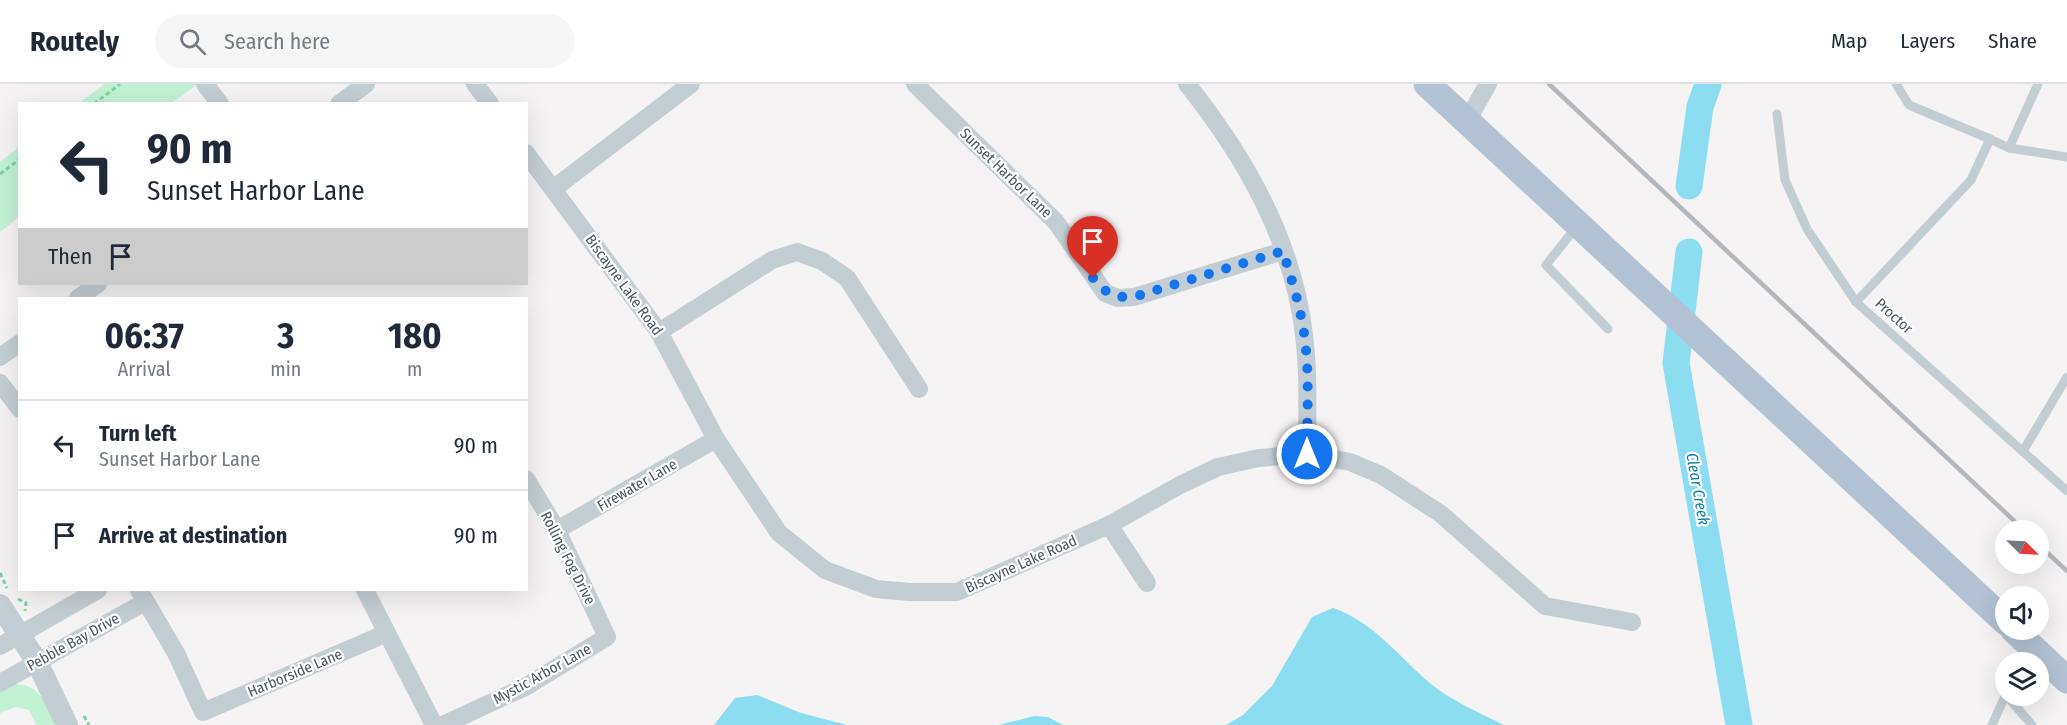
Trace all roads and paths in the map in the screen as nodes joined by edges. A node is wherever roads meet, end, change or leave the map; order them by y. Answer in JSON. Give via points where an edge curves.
{"nodes":[{"id":1,"x":120,"y":84,"type":"edge"},
{"id":2,"x":205,"y":84,"type":"edge"},
{"id":3,"x":366,"y":84,"type":"edge"},
{"id":4,"x":475,"y":84,"type":"edge"},
{"id":5,"x":691,"y":84,"type":"edge"},
{"id":6,"x":915,"y":84,"type":"edge"},
{"id":7,"x":1187,"y":84,"type":"edge"},
{"id":8,"x":1427,"y":84,"type":"edge"},
{"id":9,"x":1488,"y":84,"type":"edge"},
{"id":10,"x":1896,"y":84,"type":"edge"},
{"id":11,"x":2038,"y":84,"type":"edge"},
{"id":12,"x":97,"y":102,"type":"edge"},
{"id":13,"x":218,"y":102,"type":"edge"},
{"id":14,"x":342,"y":102,"type":"edge"},
{"id":15,"x":488,"y":102,"type":"edge"},
{"id":16,"x":1777,"y":114,"type":"dead end"},
{"id":17,"x":1467,"y":121,"type":"junction"},
{"id":18,"x":1990,"y":140,"type":"junction"},
{"id":19,"x":2009,"y":148,"type":"junction"},
{"id":20,"x":528,"y":156,"type":"edge"},
{"id":21,"x":2067,"y":157,"type":"edge"},
{"id":22,"x":18,"y":160,"type":"edge"},
{"id":23,"x":0,"y":174,"type":"edge"},
{"id":24,"x":553,"y":189,"type":"junction"},
{"id":25,"x":1578,"y":224,"type":"junction"},
{"id":26,"x":1283,"y":251,"type":"junction"},
{"id":27,"x":97,"y":285,"type":"edge"},
{"id":28,"x":79,"y":297,"type":"edge"},
{"id":29,"x":1856,"y":302,"type":"junction"},
{"id":30,"x":1608,"y":329,"type":"dead end"},
{"id":31,"x":659,"y":332,"type":"junction"},
{"id":32,"x":18,"y":344,"type":"edge"},
{"id":33,"x":0,"y":357,"type":"edge"},
{"id":34,"x":2067,"y":377,"type":"edge"},
{"id":35,"x":0,"y":383,"type":"edge"},
{"id":36,"x":919,"y":390,"type":"dead end"},
{"id":37,"x":18,"y":406,"type":"edge"},
{"id":38,"x":716,"y":440,"type":"junction"},
{"id":39,"x":2023,"y":451,"type":"junction"},
{"id":40,"x":1307,"y":454,"type":"junction"},
{"id":41,"x":528,"y":482,"type":"edge"},
{"id":42,"x":2067,"y":491,"type":"edge"},
{"id":43,"x":1109,"y":525,"type":"junction"},
{"id":44,"x":557,"y":530,"type":"junction"},
{"id":45,"x":1147,"y":583,"type":"dead end"},
{"id":46,"x":96,"y":591,"type":"edge"},
{"id":47,"x":366,"y":591,"type":"edge"},
{"id":48,"x":142,"y":596,"type":"edge"},
{"id":49,"x":0,"y":606,"type":"edge"},
{"id":50,"x":1995,"y":612,"type":"edge"},
{"id":51,"x":1632,"y":622,"type":"dead end"},
{"id":52,"x":387,"y":633,"type":"junction"},
{"id":53,"x":607,"y":637,"type":"joint"},
{"id":54,"x":2022,"y":640,"type":"edge"},
{"id":55,"x":10,"y":641,"type":"edge"},
{"id":56,"x":37,"y":662,"type":"junction"},
{"id":57,"x":2067,"y":680,"type":"edge"},
{"id":58,"x":0,"y":683,"type":"edge"},
{"id":59,"x":2001,"y":706,"type":"edge"},
{"id":60,"x":2016,"y":706,"type":"edge"},
{"id":61,"x":68,"y":725,"type":"edge"},
{"id":62,"x":434,"y":725,"type":"edge"},
{"id":63,"x":444,"y":725,"type":"edge"},
{"id":64,"x":1992,"y":725,"type":"edge"},
{"id":65,"x":2032,"y":725,"type":"edge"}],
"edges":[{"from":1,"to":12,"type":"path"},
{"from":2,"to":13,"type":"street"},
{"from":3,"to":14,"type":"street"},
{"from":4,"to":15,"type":"street"},
{"from":5,"to":24,"type":"street"},
{"from":6,"to":26,"type":"street","name":"Sunset Harbor Lane","via":[[1056,222],[1105,293],[1134,297]]},
{"from":7,"to":26,"type":"street","via":[[1256,183]]},
{"from":8,"to":17,"type":"main road"},
{"from":9,"to":17,"type":"street"},
{"from":10,"to":18,"type":"lane","via":[[1909,105]]},
{"from":11,"to":19,"type":"lane"},
{"from":16,"to":29,"type":"lane","name":"Proctor","via":[[1785,180],[1807,230]]},
{"from":17,"to":25,"type":"main road"},
{"from":18,"to":19,"type":"lane"},
{"from":18,"to":29,"type":"lane","via":[[1971,180]]},
{"from":19,"to":21,"type":"lane"},
{"from":20,"to":24,"type":"street","name":"Biscayne Lake Road"},
{"from":22,"to":23,"type":"path"},
{"from":24,"to":31,"type":"street","name":"Biscayne Lake Road"},
{"from":25,"to":30,"type":"lane","via":[[1546,265]]},
{"from":25,"to":50,"type":"main road"},
{"from":26,"to":40,"type":"street","via":[[1304,332]]},
{"from":27,"to":28,"type":"street"},
{"from":29,"to":39,"type":"lane","name":"Proctor"},
{"from":31,"to":36,"type":"street","via":[[772,260],[797,252],[822,261],[847,278]]},
{"from":31,"to":38,"type":"street","name":"Biscayne Lake Road"},
{"from":32,"to":33,"type":"street"},
{"from":34,"to":39,"type":"lane"},
{"from":35,"to":37,"type":"street"},
{"from":38,"to":43,"type":"street","name":"Biscayne Lake Road","via":[[779,533],[825,570],[876,589],[957,592]]},
{"from":38,"to":44,"type":"street","name":"Firewater Lane"},
{"from":39,"to":42,"type":"lane","name":"Proctor"},
{"from":40,"to":43,"type":"street","name":"Biscayne Lake Road","via":[[1218,467]]},
{"from":40,"to":51,"type":"street","name":"Biscayne Lake Road","via":[[1350,462],[1380,475],[1441,514],[1545,606]]},
{"from":41,"to":44,"type":"street","name":"Rolling Fog Drive"},
{"from":43,"to":45,"type":"street"},
{"from":44,"to":53,"type":"street","name":"Rolling Fog Drive"},
{"from":46,"to":55,"type":"street"},
{"from":47,"to":52,"type":"street"},
{"from":48,"to":52,"type":"street","name":"Harborside Lane","via":[[176,653],[203,712]]},
{"from":48,"to":56,"type":"street","name":"Pebble Bay Drive"},
{"from":49,"to":55,"type":"street"},
{"from":52,"to":62,"type":"street"},
{"from":53,"to":63,"type":"street","name":"Mystic Arbor Lane","via":[[525,687]]},
{"from":54,"to":57,"type":"main road"},
{"from":55,"to":56,"type":"street"},
{"from":56,"to":58,"type":"street","name":"Pebble Bay Drive"},
{"from":56,"to":61,"type":"street"},
{"from":59,"to":64,"type":"lane"},
{"from":60,"to":65,"type":"lane"}]}
